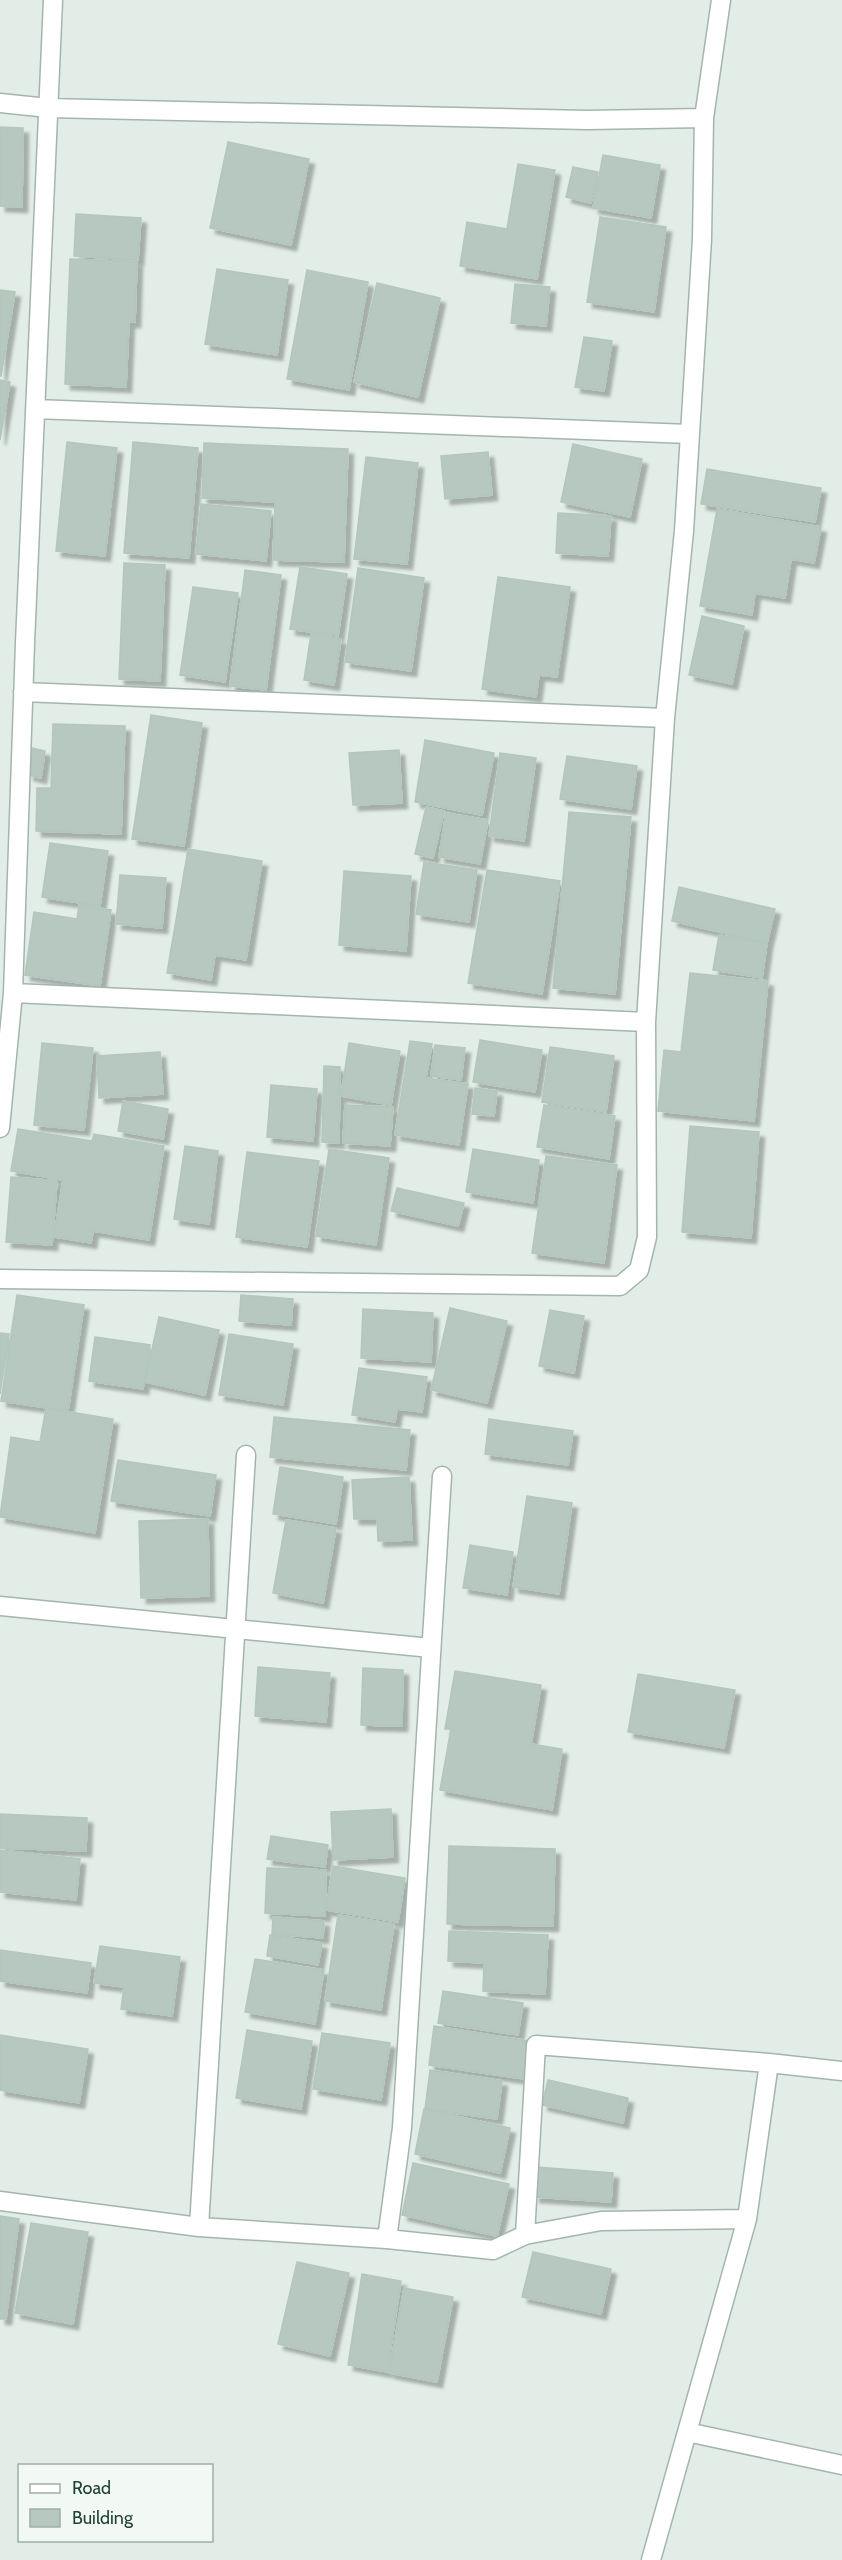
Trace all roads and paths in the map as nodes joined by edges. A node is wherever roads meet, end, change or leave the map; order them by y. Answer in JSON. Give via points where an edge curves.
{"nodes":[{"id":1,"x":53,"y":0,"type":"edge"},
{"id":2,"x":721,"y":0,"type":"edge"},
{"id":3,"x":0,"y":103,"type":"edge"},
{"id":4,"x":48,"y":108,"type":"junction"},
{"id":5,"x":704,"y":118,"type":"junction"},
{"id":6,"x":35,"y":409,"type":"junction"},
{"id":7,"x":689,"y":434,"type":"junction"},
{"id":8,"x":23,"y":692,"type":"junction"},
{"id":9,"x":665,"y":718,"type":"junction"},
{"id":10,"x":8,"y":897,"type":"edge"},
{"id":11,"x":13,"y":993,"type":"junction"},
{"id":12,"x":646,"y":1022,"type":"junction"},
{"id":13,"x":0,"y":1128,"type":"edge"},
{"id":14,"x":0,"y":1279,"type":"edge"},
{"id":15,"x":246,"y":1455,"type":"dead end"},
{"id":16,"x":442,"y":1476,"type":"dead end"},
{"id":17,"x":0,"y":1606,"type":"edge"},
{"id":18,"x":236,"y":1629,"type":"junction"},
{"id":19,"x":430,"y":1648,"type":"junction"},
{"id":20,"x":769,"y":2063,"type":"junction"},
{"id":21,"x":842,"y":2071,"type":"edge"},
{"id":22,"x":0,"y":2201,"type":"edge"},
{"id":23,"x":747,"y":2219,"type":"junction"},
{"id":24,"x":199,"y":2228,"type":"junction"},
{"id":25,"x":525,"y":2235,"type":"junction"},
{"id":26,"x":387,"y":2240,"type":"junction"},
{"id":27,"x":687,"y":2432,"type":"junction"},
{"id":28,"x":842,"y":2465,"type":"edge"},
{"id":29,"x":651,"y":2560,"type":"edge"}],
"edges":[{"from":1,"to":4,"type":"street"},
{"from":2,"to":5,"type":"street"},
{"from":3,"to":4,"type":"street"},
{"from":4,"to":5,"type":"street","via":[[586,120]]},
{"from":4,"to":6,"type":"street"},
{"from":5,"to":7,"type":"street","via":[[702,239]]},
{"from":6,"to":7,"type":"street"},
{"from":6,"to":8,"type":"street"},
{"from":7,"to":9,"type":"street","via":[[684,531]]},
{"from":8,"to":9,"type":"street"},
{"from":8,"to":10,"type":"street"},
{"from":9,"to":12,"type":"street"},
{"from":10,"to":11,"type":"street"},
{"from":11,"to":12,"type":"street"},
{"from":11,"to":13,"type":"street"},
{"from":12,"to":14,"type":"street","via":[[647,1238],[639,1270],[620,1286]]},
{"from":15,"to":18,"type":"street"},
{"from":16,"to":19,"type":"street"},
{"from":17,"to":18,"type":"street"},
{"from":18,"to":19,"type":"street"},
{"from":18,"to":24,"type":"street"},
{"from":19,"to":26,"type":"street","via":[[402,2128]]},
{"from":20,"to":21,"type":"street"},
{"from":20,"to":23,"type":"street"},
{"from":20,"to":25,"type":"street","via":[[536,2045]]},
{"from":22,"to":24,"type":"street"},
{"from":23,"to":25,"type":"street","via":[[601,2221]]},
{"from":23,"to":27,"type":"street"},
{"from":24,"to":26,"type":"street"},
{"from":25,"to":26,"type":"street","via":[[493,2250]]},
{"from":27,"to":28,"type":"street"},
{"from":27,"to":29,"type":"street"}]}
